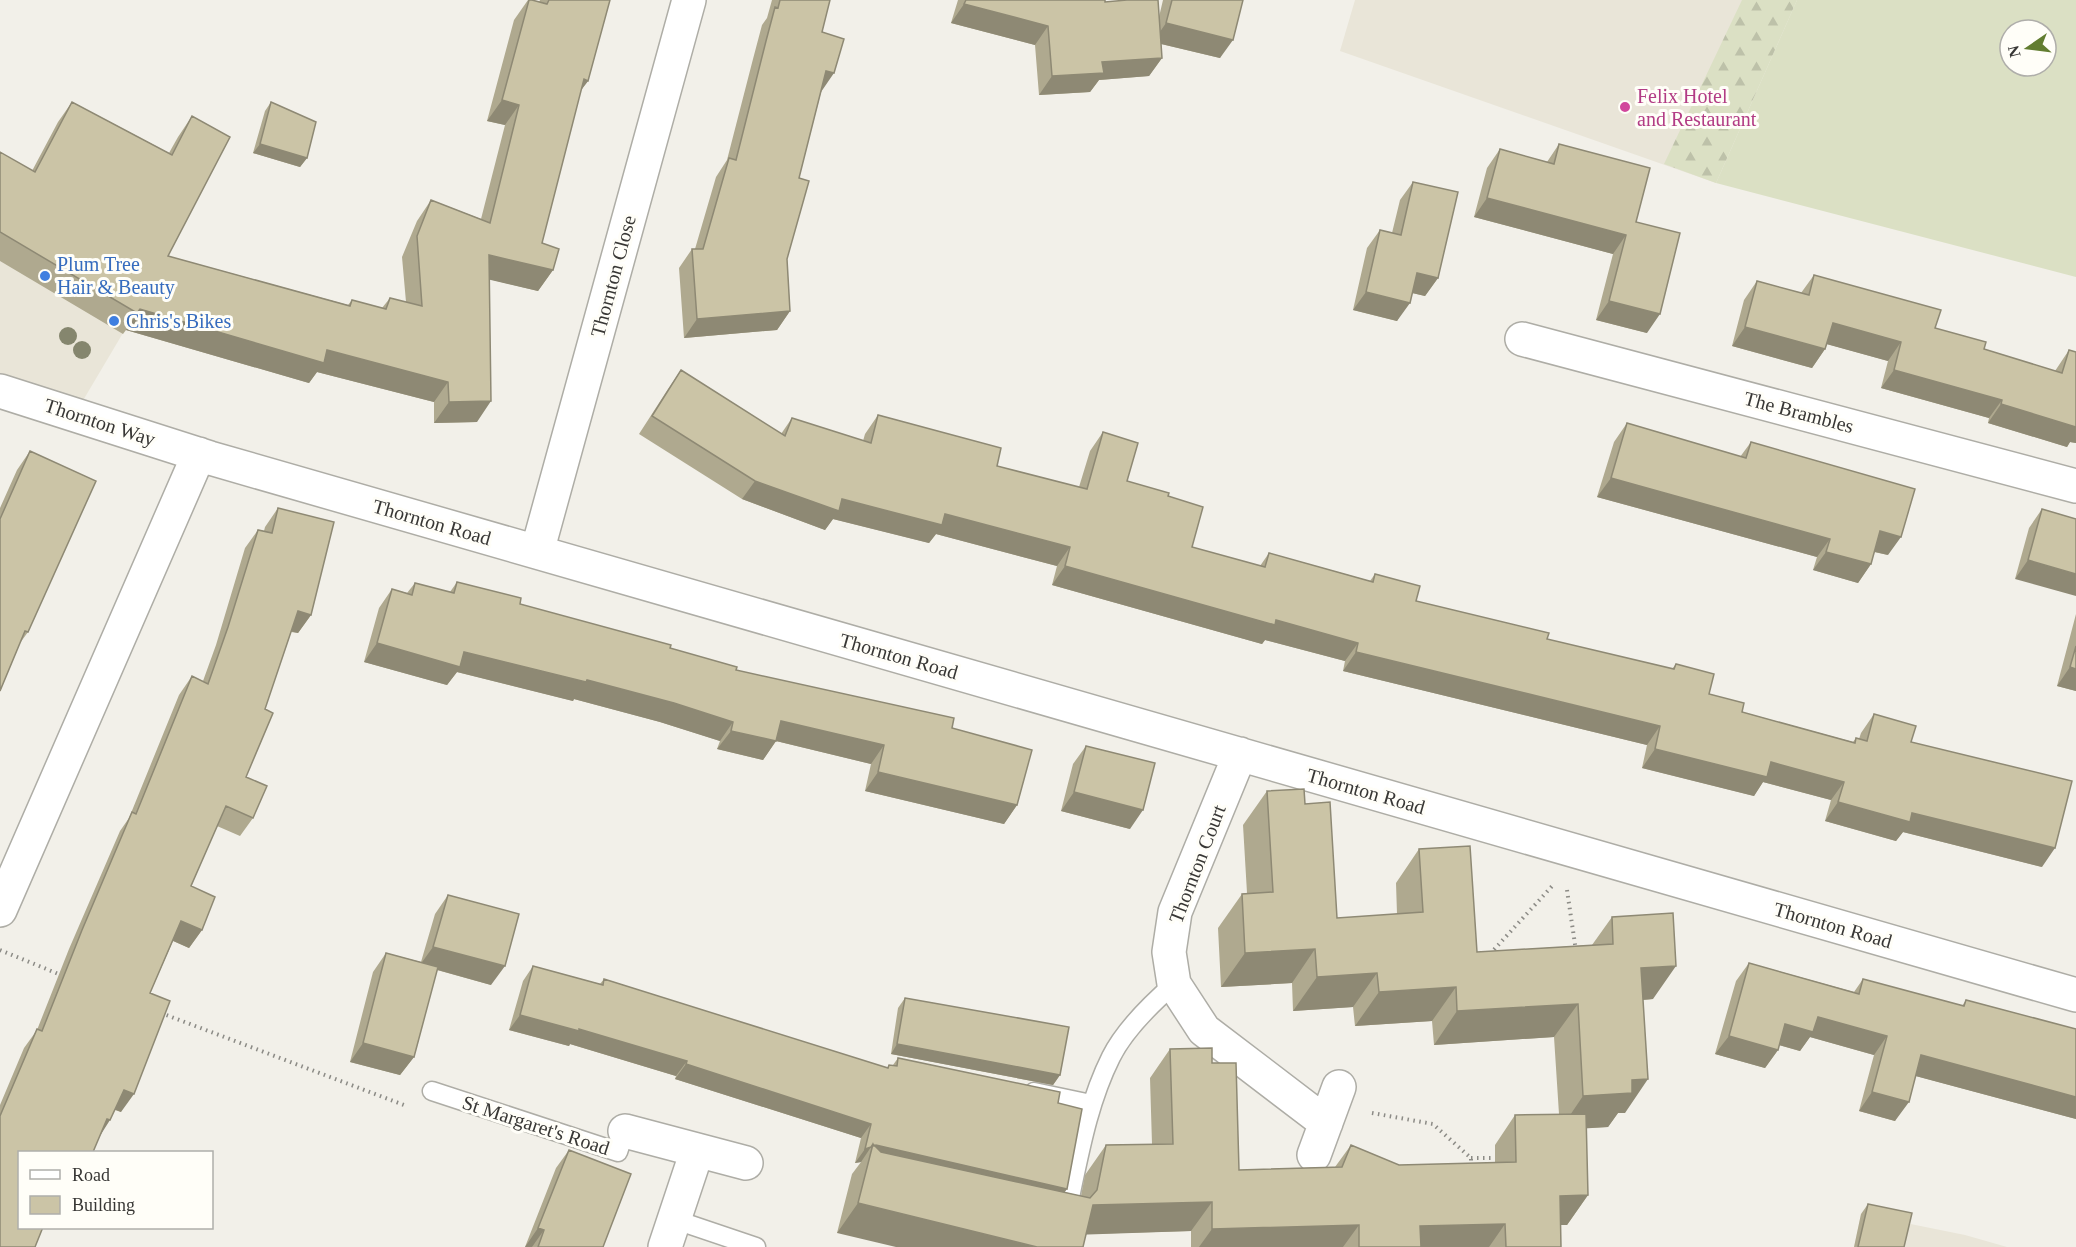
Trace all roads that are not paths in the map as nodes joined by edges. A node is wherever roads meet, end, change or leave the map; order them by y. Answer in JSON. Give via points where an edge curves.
{"nodes":[{"id":1,"x":689,"y":0,"type":"edge"},
{"id":2,"x":1522,"y":339,"type":"dead end"},
{"id":3,"x":0,"y":391,"type":"edge"},
{"id":4,"x":199,"y":454,"type":"junction"},
{"id":5,"x":2076,"y":486,"type":"edge"},
{"id":6,"x":537,"y":552,"type":"junction"},
{"id":7,"x":1240,"y":754,"type":"junction"},
{"id":8,"x":0,"y":910,"type":"edge"},
{"id":9,"x":1174,"y":984,"type":"junction"},
{"id":10,"x":2076,"y":995,"type":"edge"},
{"id":11,"x":1021,"y":1089,"type":"edge"},
{"id":12,"x":432,"y":1091,"type":"dead end"},
{"id":13,"x":1091,"y":1104,"type":"junction"},
{"id":14,"x":625,"y":1131,"type":"joint"},
{"id":15,"x":697,"y":1151,"type":"junction"},
{"id":16,"x":1314,"y":1155,"type":"dead end"},
{"id":17,"x":746,"y":1163,"type":"dead end"},
{"id":18,"x":1043,"y":1212,"type":"edge"},
{"id":19,"x":671,"y":1233,"type":"edge"},
{"id":20,"x":756,"y":1247,"type":"edge"}],
"edges":[{"from":1,"to":6,"type":"street","name":"Thornton Close"},
{"from":2,"to":5,"type":"street","name":"The Brambles"},
{"from":3,"to":4,"type":"street","name":"Thornton Way"},
{"from":4,"to":6,"type":"street","name":"Thornton Road"},
{"from":4,"to":8,"type":"street"},
{"from":6,"to":7,"type":"street","name":"Thornton Road"},
{"from":7,"to":9,"type":"street","name":"Thornton Court","via":[[1175,912],[1169,952]]},
{"from":7,"to":10,"type":"street","name":"Thornton Road"},
{"from":9,"to":13,"type":"lane","via":[[1148,1007],[1112,1054]]},
{"from":9,"to":16,"type":"street","name":"Thornton Court","via":[[1204,1030],[1333,1105]]},
{"from":11,"to":13,"type":"lane"},
{"from":12,"to":14,"type":"lane","name":"St Margaret's Road","via":[[618,1152]]},
{"from":13,"to":18,"type":"lane","via":[[1065,1217]]},
{"from":14,"to":15,"type":"street","name":"St Margaret's Road"},
{"from":15,"to":17,"type":"street","name":"St Margaret's Road"},
{"from":15,"to":19,"type":"street"},
{"from":19,"to":20,"type":"lane"}]}
